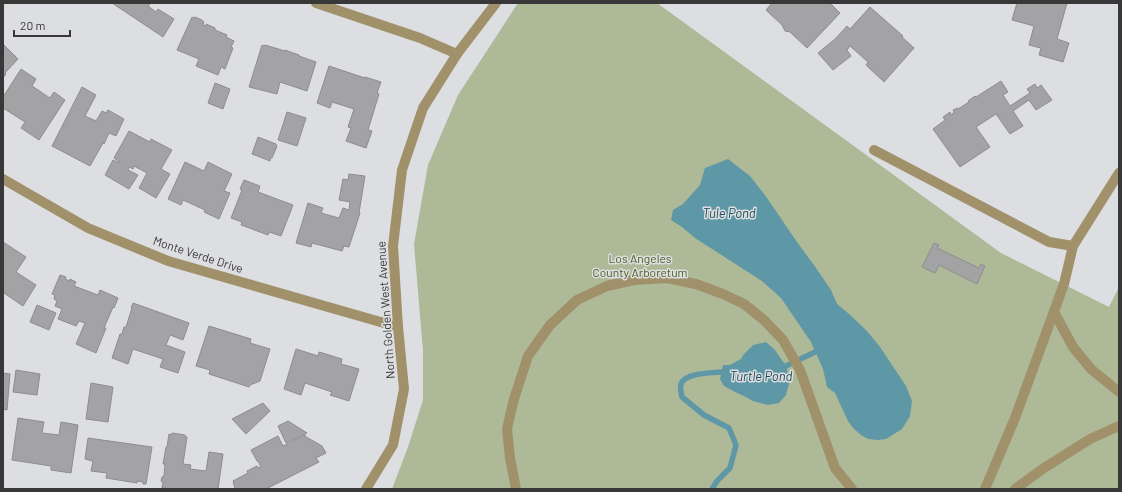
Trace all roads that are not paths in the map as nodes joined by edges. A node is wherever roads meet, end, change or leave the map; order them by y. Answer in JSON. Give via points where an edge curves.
{"nodes":[{"id":1,"x":316,"y":3,"type":"edge"},
{"id":2,"x":496,"y":3,"type":"edge"},
{"id":3,"x":457,"y":54,"type":"junction"},
{"id":4,"x":874,"y":150,"type":"dead end"},
{"id":5,"x":1119,"y":173,"type":"edge"},
{"id":6,"x":3,"y":179,"type":"edge"},
{"id":7,"x":1073,"y":246,"type":"junction"},
{"id":8,"x":1054,"y":312,"type":"junction"},
{"id":9,"x":398,"y":327,"type":"junction"},
{"id":10,"x":1119,"y":392,"type":"edge"},
{"id":11,"x":1119,"y":426,"type":"edge"},
{"id":12,"x":366,"y":489,"type":"edge"},
{"id":13,"x":516,"y":489,"type":"edge"},
{"id":14,"x":852,"y":489,"type":"edge"},
{"id":15,"x":985,"y":489,"type":"edge"},
{"id":16,"x":1015,"y":489,"type":"edge"}],
"edges":[{"from":1,"to":3,"type":"street","via":[[420,38]]},
{"from":2,"to":3,"type":"street","name":"North Golden West Avenue"},
{"from":3,"to":9,"type":"street","name":"North Golden West Avenue","via":[[423,108],[402,170],[392,246]]},
{"from":4,"to":7,"type":"street","via":[[1049,242]]},
{"from":5,"to":7,"type":"street"},
{"from":6,"to":9,"type":"street","name":"Monte Verde Drive","via":[[88,228],[168,262]]},
{"from":7,"to":8,"type":"street"},
{"from":8,"to":10,"type":"street","via":[[1073,347],[1091,369]]},
{"from":8,"to":15,"type":"street","via":[[1015,418]]},
{"from":9,"to":12,"type":"street","name":"North Golden West Avenue","via":[[404,389],[393,445]]},
{"from":11,"to":16,"type":"street","via":[[1090,439]]},
{"from":13,"to":14,"type":"street","via":[[507,429],[528,356],[550,325],[577,300],[607,286],[634,280],[667,278],[696,284],[744,304],[783,340],[800,370],[835,468]]}]}
